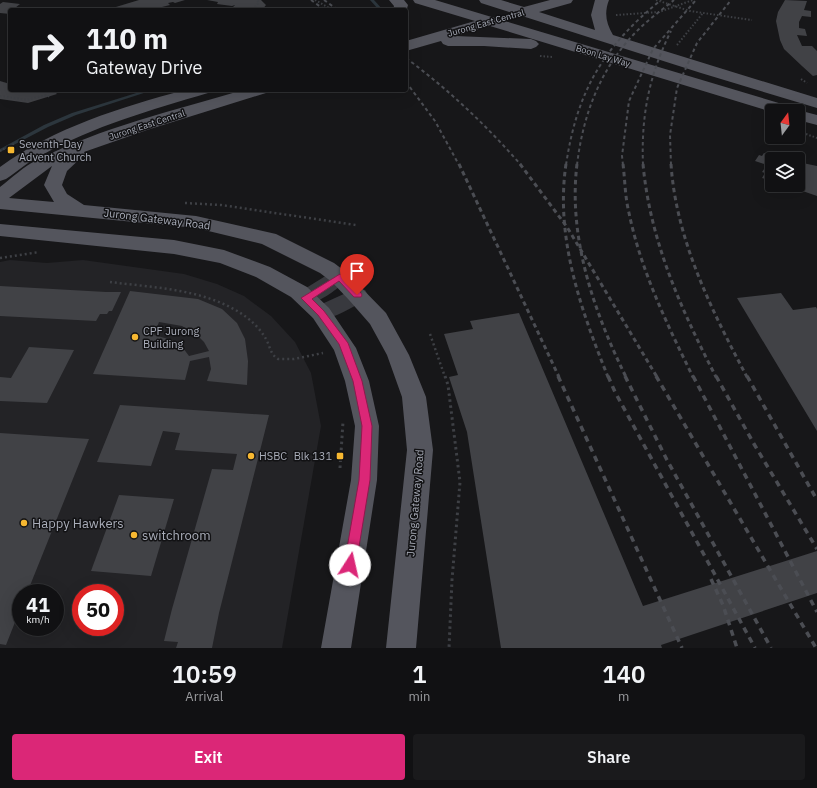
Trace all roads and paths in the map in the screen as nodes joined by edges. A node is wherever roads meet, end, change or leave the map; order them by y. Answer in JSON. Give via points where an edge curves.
{"nodes":[{"id":1,"x":256,"y":0,"type":"edge"},
{"id":2,"x":315,"y":0,"type":"edge"},
{"id":3,"x":396,"y":0,"type":"edge"},
{"id":4,"x":420,"y":0,"type":"edge"},
{"id":5,"x":486,"y":0,"type":"edge"},
{"id":6,"x":566,"y":0,"type":"edge"},
{"id":7,"x":602,"y":0,"type":"edge"},
{"id":8,"x":656,"y":0,"type":"edge"},
{"id":9,"x":693,"y":0,"type":"edge"},
{"id":10,"x":504,"y":5,"type":"junction"},
{"id":11,"x":522,"y":6,"type":"edge"},
{"id":12,"x":674,"y":7,"type":"junction"},
{"id":13,"x":254,"y":8,"type":"edge"},
{"id":14,"x":329,"y":8,"type":"edge"},
{"id":15,"x":400,"y":8,"type":"edge"},
{"id":16,"x":703,"y":13,"type":"junction"},
{"id":17,"x":465,"y":15,"type":"junction"},
{"id":18,"x":611,"y":15,"type":"dead end"},
{"id":19,"x":752,"y":20,"type":"dead end"},
{"id":20,"x":444,"y":21,"type":"dead end"},
{"id":21,"x":489,"y":22,"type":"junction"},
{"id":22,"x":608,"y":38,"type":"junction"},
{"id":23,"x":423,"y":41,"type":"junction"},
{"id":24,"x":681,"y":41,"type":"dead end"},
{"id":25,"x":408,"y":45,"type":"edge"},
{"id":26,"x":574,"y":48,"type":"junction"},
{"id":27,"x":538,"y":56,"type":"dead end"},
{"id":28,"x":560,"y":59,"type":"dead end"},
{"id":29,"x":195,"y":92,"type":"edge"},
{"id":30,"x":253,"y":92,"type":"edge"},
{"id":31,"x":0,"y":96,"type":"edge"},
{"id":32,"x":50,"y":97,"type":"dead end"},
{"id":33,"x":817,"y":103,"type":"edge"},
{"id":34,"x":765,"y":105,"type":"edge"},
{"id":35,"x":805,"y":116,"type":"edge"},
{"id":36,"x":817,"y":120,"type":"edge"},
{"id":37,"x":14,"y":144,"type":"dead end"},
{"id":38,"x":88,"y":144,"type":"junction"},
{"id":39,"x":0,"y":151,"type":"edge"},
{"id":40,"x":0,"y":175,"type":"edge"},
{"id":41,"x":0,"y":196,"type":"edge"},
{"id":42,"x":0,"y":203,"type":"edge"},
{"id":43,"x":183,"y":203,"type":"dead end"},
{"id":44,"x":80,"y":211,"type":"junction"},
{"id":45,"x":356,"y":225,"type":"dead end"},
{"id":46,"x":0,"y":230,"type":"edge"},
{"id":47,"x":0,"y":243,"type":"edge"},
{"id":48,"x":42,"y":243,"type":"junction"},
{"id":49,"x":0,"y":258,"type":"edge"},
{"id":50,"x":340,"y":277,"type":"junction"},
{"id":51,"x":110,"y":282,"type":"dead end"},
{"id":52,"x":357,"y":295,"type":"junction"},
{"id":53,"x":313,"y":306,"type":"junction"},
{"id":54,"x":430,"y":334,"type":"dead end"},
{"id":55,"x":345,"y":348,"type":"junction"},
{"id":56,"x":343,"y":420,"type":"dead end"},
{"id":57,"x":340,"y":476,"type":"dead end"},
{"id":58,"x":336,"y":648,"type":"edge"},
{"id":59,"x":401,"y":648,"type":"edge"},
{"id":60,"x":449,"y":648,"type":"edge"}],
"edges":[{"from":1,"to":13,"type":"path","via":[[259,2]]},
{"from":2,"to":14,"type":"path"},
{"from":3,"to":15,"type":"main road"},
{"from":4,"to":17,"type":"main road","name":"Boon Lay Way"},
{"from":5,"to":10,"type":"main road","name":"Boon Lay Way"},
{"from":6,"to":11,"type":"main road","name":"Jurong East Central"},
{"from":7,"to":22,"type":"main road","via":[[598,21]]},
{"from":8,"to":12,"type":"path"},
{"from":9,"to":12,"type":"path"},
{"from":10,"to":11,"type":"main road","name":"Boon Lay Way"},
{"from":10,"to":17,"type":"main road","name":"Jurong East Central"},
{"from":11,"to":21,"type":"main road","name":"Jurong East Central"},
{"from":11,"to":22,"type":"main road","name":"Boon Lay Way"},
{"from":12,"to":16,"type":"path"},
{"from":12,"to":18,"type":"path","via":[[659,12]]},
{"from":16,"to":19,"type":"path"},
{"from":16,"to":24,"type":"path"},
{"from":17,"to":20,"type":"main road","name":"Jurong East Central"},
{"from":17,"to":21,"type":"main road","name":"Boon Lay Way"},
{"from":21,"to":23,"type":"main road","name":"Jurong East Central"},
{"from":21,"to":26,"type":"main road","name":"Boon Lay Way"},
{"from":22,"to":33,"type":"main road","name":"Boon Lay Way"},
{"from":23,"to":25,"type":"main road","name":"Jurong East Central"},
{"from":23,"to":26,"type":"main road","via":[[484,41]]},
{"from":26,"to":34,"type":"main road","name":"Boon Lay Way"},
{"from":27,"to":28,"type":"path"},
{"from":29,"to":40,"type":"main road","name":"Jurong East Central","via":[[124,112],[67,136],[40,148]]},
{"from":30,"to":38,"type":"main road","name":"Jurong East Central"},
{"from":31,"to":32,"type":"path","via":[[27,100],[46,94]]},
{"from":35,"to":36,"type":"main road"},
{"from":37,"to":39,"type":"path"},
{"from":38,"to":41,"type":"main road","name":"Jurong East Central","via":[[42,164]]},
{"from":38,"to":44,"type":"main road","via":[[59,169],[53,185],[59,198]]},
{"from":42,"to":44,"type":"main road","name":"Jurong Gateway Road"},
{"from":43,"to":45,"type":"path","via":[[221,205]]},
{"from":44,"to":50,"type":"main road","name":"Jurong Gateway Road","via":[[196,222],[256,235],[269,239]]},
{"from":46,"to":48,"type":"main road"},
{"from":47,"to":48,"type":"main road"},
{"from":48,"to":49,"type":"path"},
{"from":48,"to":53,"type":"main road","via":[[174,247],[224,257],[263,272],[298,292]]},
{"from":50,"to":52,"type":"main road","name":"Jurong Gateway Road"},
{"from":50,"to":53,"type":"street"},
{"from":51,"to":55,"type":"path","via":[[196,294],[234,308],[252,321],[266,339],[272,355],[285,360]]},
{"from":52,"to":53,"type":"street"},
{"from":52,"to":59,"type":"main road","name":"Jurong Gateway Road","via":[[378,319],[398,354],[414,397],[420,450]]},
{"from":53,"to":55,"type":"main road"},
{"from":54,"to":60,"type":"path","via":[[448,385],[460,482]]},
{"from":55,"to":58,"type":"main road","via":[[357,381],[367,426],[364,480]]},
{"from":56,"to":57,"type":"path"}]}
